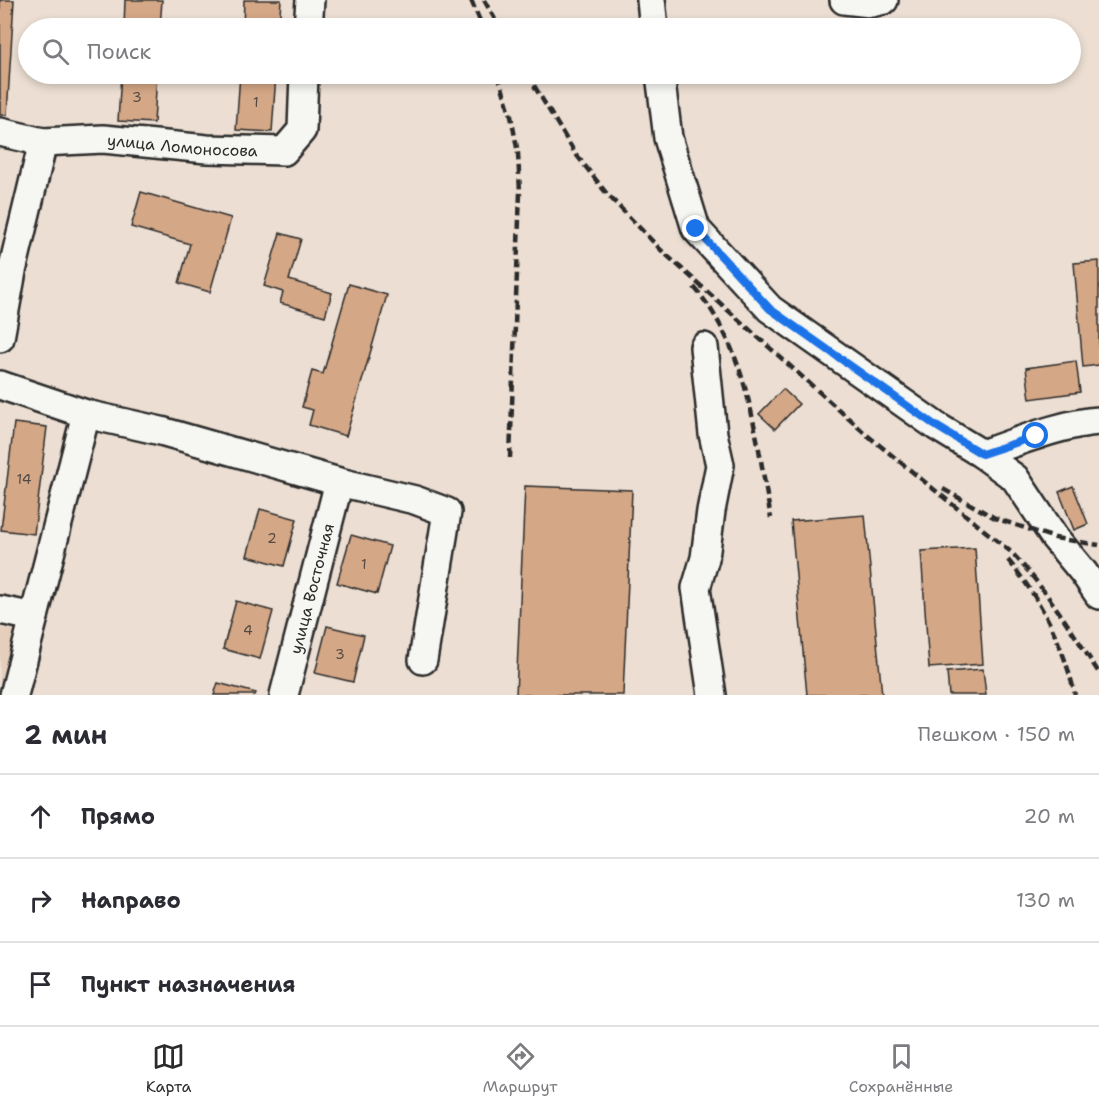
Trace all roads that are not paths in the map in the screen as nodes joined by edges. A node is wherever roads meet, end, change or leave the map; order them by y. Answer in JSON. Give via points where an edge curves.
{"nodes":[{"id":1,"x":310,"y":0,"type":"edge"},
{"id":2,"x":651,"y":0,"type":"edge"},
{"id":3,"x":844,"y":0,"type":"edge"},
{"id":4,"x":884,"y":0,"type":"edge"},
{"id":5,"x":309,"y":18,"type":"edge"},
{"id":6,"x":653,"y":18,"type":"edge"},
{"id":7,"x":304,"y":84,"type":"edge"},
{"id":8,"x":661,"y":84,"type":"edge"},
{"id":9,"x":0,"y":132,"type":"edge"},
{"id":10,"x":43,"y":142,"type":"junction"},
{"id":11,"x":0,"y":338,"type":"edge"},
{"id":12,"x":704,"y":346,"type":"dead end"},
{"id":13,"x":0,"y":385,"type":"edge"},
{"id":14,"x":86,"y":414,"type":"junction"},
{"id":15,"x":1099,"y":422,"type":"edge"},
{"id":16,"x":982,"y":454,"type":"junction"},
{"id":17,"x":339,"y":482,"type":"junction"},
{"id":18,"x":1099,"y":595,"type":"edge"},
{"id":19,"x":0,"y":610,"type":"edge"},
{"id":20,"x":34,"y":617,"type":"junction"},
{"id":21,"x":423,"y":660,"type":"dead end"},
{"id":22,"x":14,"y":695,"type":"edge"},
{"id":23,"x":284,"y":695,"type":"edge"},
{"id":24,"x":712,"y":695,"type":"edge"}],
"edges":[{"from":1,"to":5,"type":"street"},
{"from":2,"to":6,"type":"street"},
{"from":3,"to":4,"type":"street"},
{"from":7,"to":10,"type":"street","name":"улица Ломоносова","via":[[302,130],[284,151],[207,149],[103,139]]},
{"from":8,"to":16,"type":"street","via":[[668,138],[696,229],[770,309]]},
{"from":9,"to":10,"type":"street","name":"улица Ломоносова"},
{"from":10,"to":11,"type":"street"},
{"from":12,"to":24,"type":"street","via":[[720,465],[705,558],[696,588]]},
{"from":13,"to":14,"type":"street"},
{"from":14,"to":17,"type":"street","via":[[161,431]]},
{"from":14,"to":20,"type":"street"},
{"from":15,"to":16,"type":"street","via":[[1084,422]]},
{"from":16,"to":18,"type":"street","via":[[1015,478]]},
{"from":17,"to":21,"type":"street","via":[[447,512]]},
{"from":17,"to":23,"type":"street","name":"улица Восточная"},
{"from":19,"to":20,"type":"street"},
{"from":20,"to":22,"type":"street"}]}
